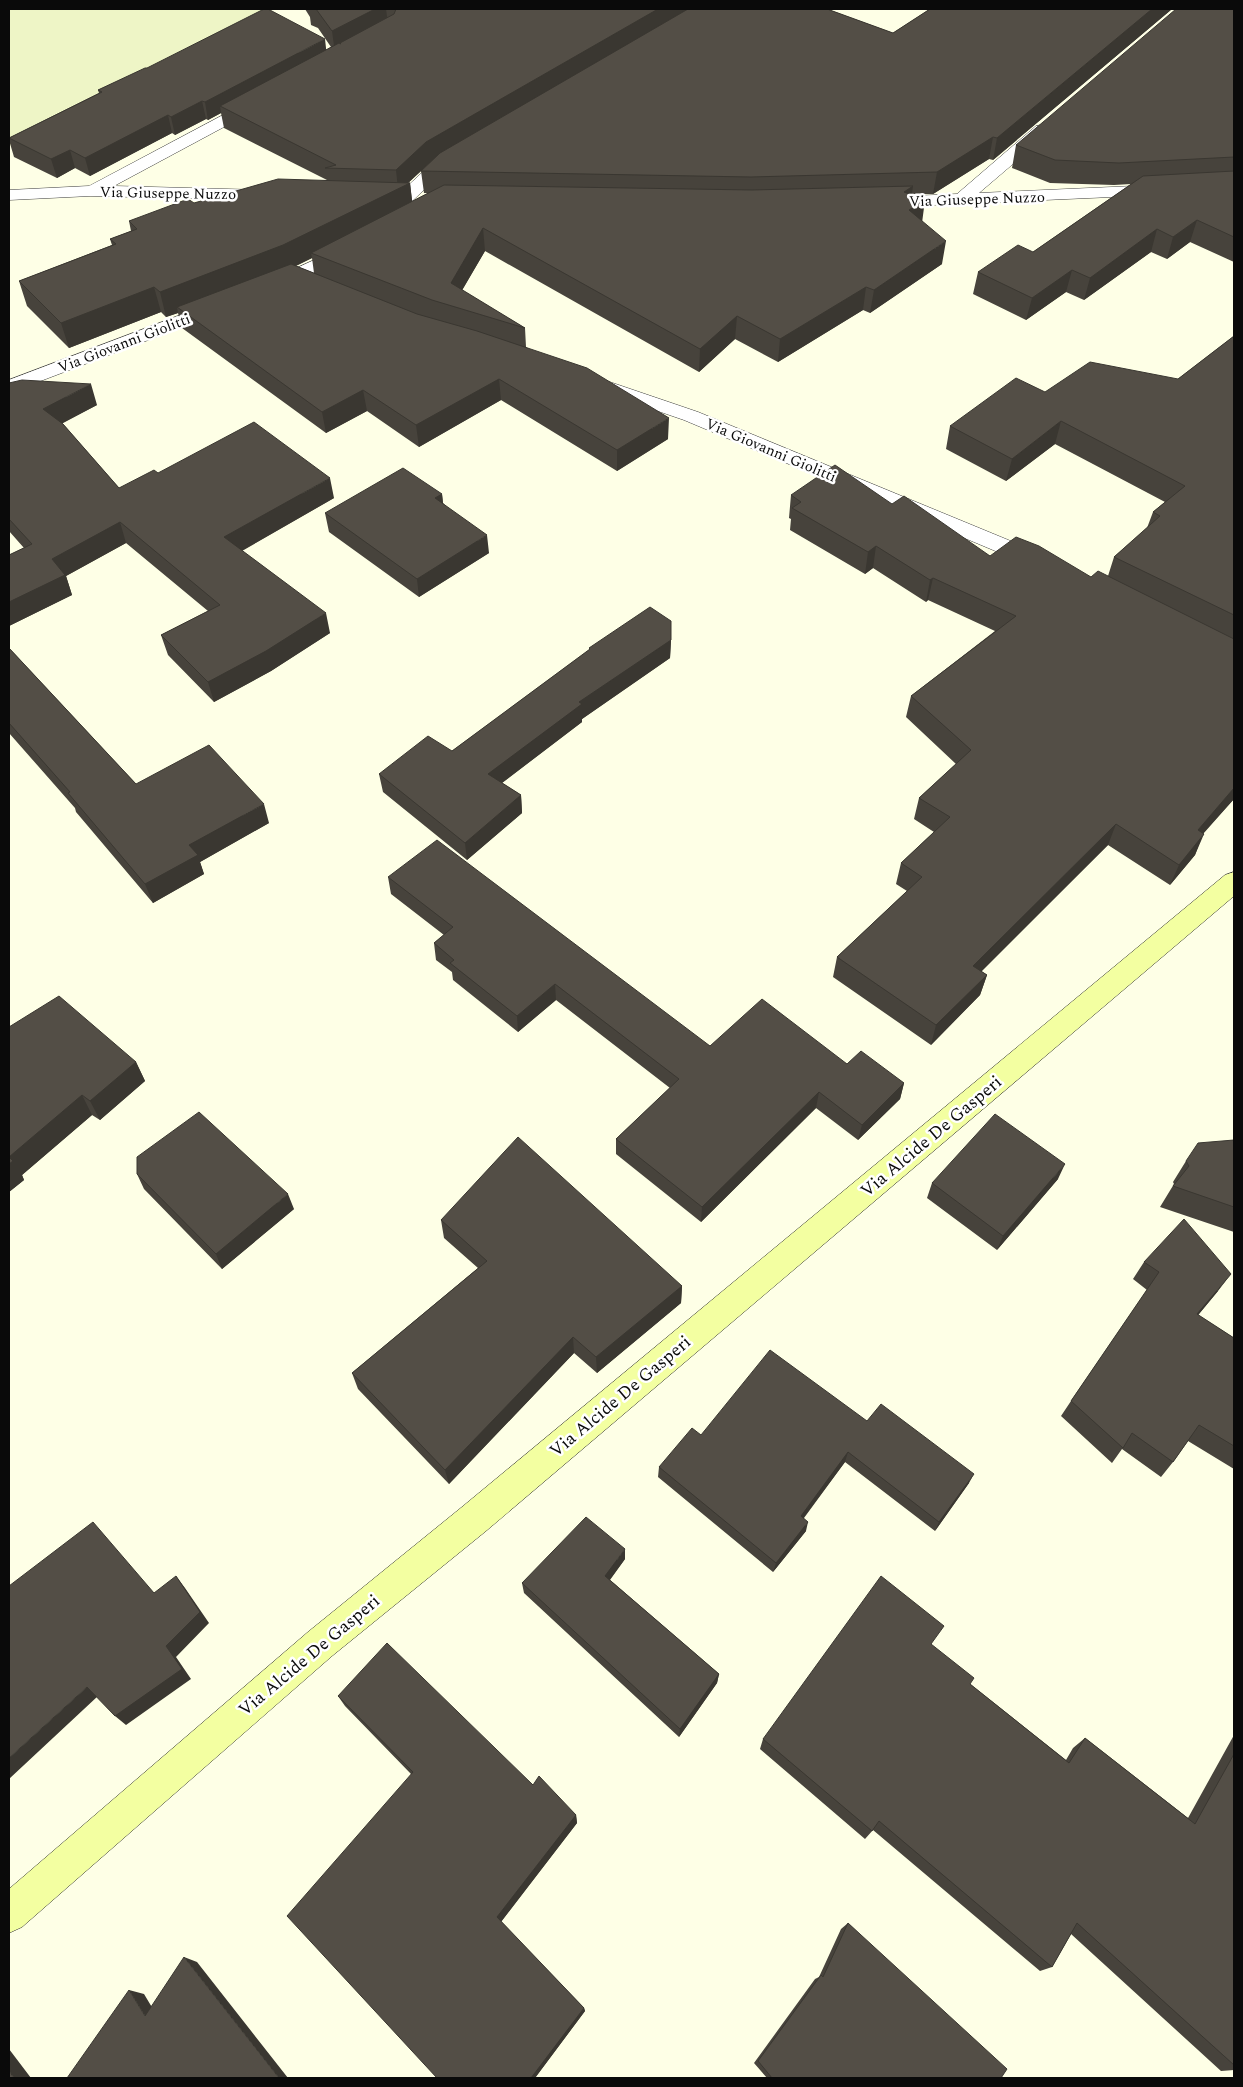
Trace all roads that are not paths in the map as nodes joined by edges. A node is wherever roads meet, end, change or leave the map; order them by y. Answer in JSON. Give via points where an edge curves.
{"nodes":[{"id":1,"x":275,"y":92,"type":"edge"},
{"id":2,"x":1057,"y":117,"type":"edge"},
{"id":3,"x":461,"y":155,"type":"edge"},
{"id":4,"x":1175,"y":189,"type":"edge"},
{"id":5,"x":90,"y":191,"type":"junction"},
{"id":6,"x":9,"y":195,"type":"edge"},
{"id":7,"x":277,"y":196,"type":"edge"},
{"id":8,"x":384,"y":198,"type":"edge"},
{"id":9,"x":404,"y":199,"type":"junction"},
{"id":10,"x":424,"y":200,"type":"edge"},
{"id":11,"x":960,"y":200,"type":"junction"},
{"id":12,"x":870,"y":202,"type":"edge"},
{"id":13,"x":365,"y":241,"type":"edge"},
{"id":14,"x":339,"y":294,"type":"edge"},
{"id":15,"x":232,"y":301,"type":"edge"},
{"id":16,"x":579,"y":378,"type":"edge"},
{"id":17,"x":9,"y":387,"type":"edge"},
{"id":18,"x":1056,"y":568,"type":"edge"},
{"id":19,"x":1234,"y":882,"type":"edge"},
{"id":20,"x":9,"y":1914,"type":"edge"}],
"edges":[{"from":1,"to":5,"type":"street","name":"Via Giuseppe Nuzzo"},
{"from":2,"to":11,"type":"street"},
{"from":3,"to":9,"type":"street","via":[[436,170]]},
{"from":4,"to":11,"type":"street","name":"Via Giuseppe Nuzzo"},
{"from":5,"to":6,"type":"street","name":"Via Giuseppe Nuzzo"},
{"from":5,"to":7,"type":"street","name":"Via Giuseppe Nuzzo"},
{"from":8,"to":9,"type":"street"},
{"from":9,"to":10,"type":"street"},
{"from":11,"to":12,"type":"street","name":"Via Giuseppe Nuzzo"},
{"from":13,"to":14,"type":"street","via":[[286,279]]},
{"from":15,"to":17,"type":"street","name":"Via Giovanni Giolitti"},
{"from":16,"to":18,"type":"street","name":"Via Giovanni Giolitti","via":[[691,416]]},
{"from":19,"to":20,"type":"main road","name":"Via Alcide De Gasperi","via":[[474,1519],[320,1644]]}]}
